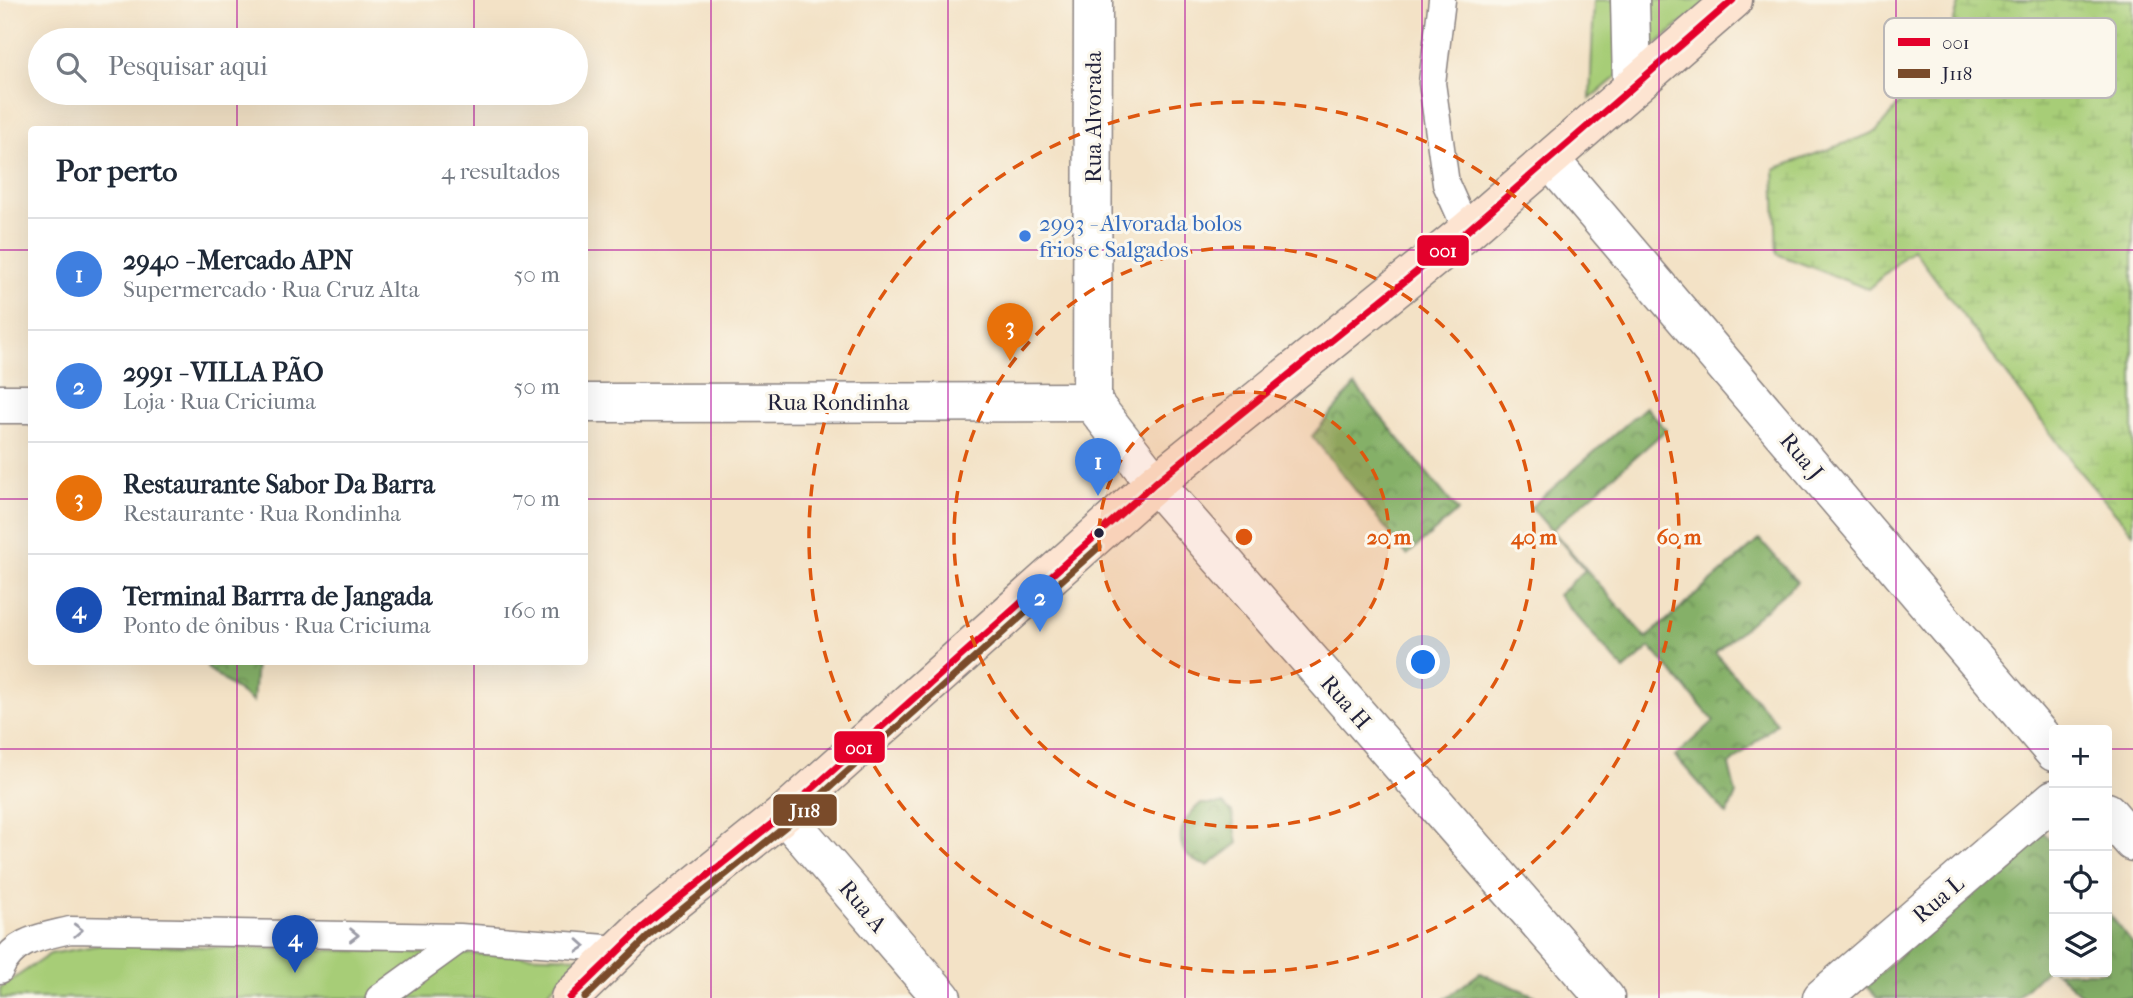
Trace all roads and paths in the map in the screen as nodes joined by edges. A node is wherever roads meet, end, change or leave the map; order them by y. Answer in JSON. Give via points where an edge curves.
{"nodes":[{"id":1,"x":1093,"y":0,"type":"edge"},
{"id":2,"x":1441,"y":0,"type":"edge"},
{"id":3,"x":1630,"y":0,"type":"edge"},
{"id":4,"x":1733,"y":0,"type":"edge"},
{"id":5,"x":1632,"y":85,"type":"junction"},
{"id":6,"x":1551,"y":161,"type":"junction"},
{"id":7,"x":1467,"y":231,"type":"junction"},
{"id":8,"x":1092,"y":402,"type":"junction"},
{"id":9,"x":588,"y":403,"type":"edge"},
{"id":10,"x":0,"y":404,"type":"edge"},
{"id":11,"x":28,"y":404,"type":"edge"},
{"id":12,"x":1155,"y":483,"type":"junction"},
{"id":13,"x":2049,"y":746,"type":"edge"},
{"id":14,"x":2049,"y":803,"type":"edge"},
{"id":15,"x":784,"y":814,"type":"junction"},
{"id":16,"x":2112,"y":818,"type":"edge"},
{"id":17,"x":2133,"y":842,"type":"edge"},
{"id":18,"x":462,"y":938,"type":"junction"},
{"id":19,"x":620,"y":949,"type":"junction"},
{"id":20,"x":6,"y":959,"type":"edge"},
{"id":21,"x":379,"y":998,"type":"edge"},
{"id":22,"x":570,"y":998,"type":"edge"},
{"id":23,"x":942,"y":998,"type":"edge"},
{"id":24,"x":1605,"y":998,"type":"edge"},
{"id":25,"x":1822,"y":998,"type":"edge"}],
"edges":[{"from":1,"to":8,"type":"street","name":"Rua Alvorada"},
{"from":2,"to":7,"type":"lane","via":[[1432,83],[1446,184]]},
{"from":3,"to":5,"type":"street"},
{"from":4,"to":5,"type":"main road"},
{"from":5,"to":6,"type":"main road"},
{"from":6,"to":7,"type":"main road"},
{"from":6,"to":13,"type":"street","name":"Rua J"},
{"from":7,"to":12,"type":"main road"},
{"from":8,"to":9,"type":"street","name":"Rua Rondinha"},
{"from":8,"to":12,"type":"street","name":"Rua H"},
{"from":10,"to":11,"type":"street"},
{"from":12,"to":15,"type":"main road"},
{"from":12,"to":24,"type":"street","name":"Rua H"},
{"from":14,"to":25,"type":"street","name":"Rua L"},
{"from":15,"to":19,"type":"main road"},
{"from":15,"to":23,"type":"street","name":"Rua A"},
{"from":16,"to":17,"type":"street"},
{"from":18,"to":19,"type":"lane","one_way":true},
{"from":20,"to":18,"type":"lane","one_way":true,"via":[[32,939],[70,930]]},
{"from":18,"to":21,"type":"lane"},
{"from":19,"to":22,"type":"main road"}]}
